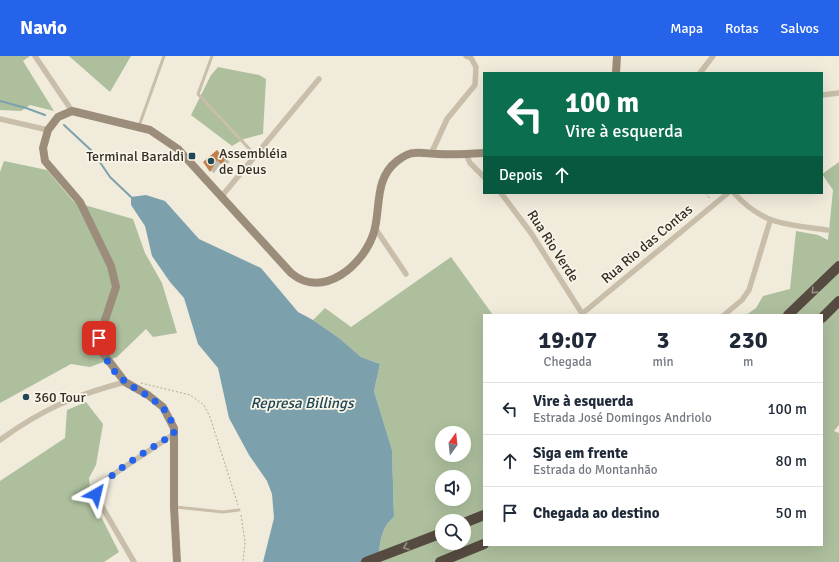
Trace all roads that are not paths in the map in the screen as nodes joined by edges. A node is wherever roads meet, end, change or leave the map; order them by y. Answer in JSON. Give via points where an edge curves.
{"nodes":[{"id":1,"x":35,"y":56,"type":"edge"},
{"id":2,"x":164,"y":56,"type":"edge"},
{"id":3,"x":212,"y":56,"type":"edge"},
{"id":4,"x":466,"y":56,"type":"edge"},
{"id":5,"x":617,"y":56,"type":"edge"},
{"id":6,"x":713,"y":56,"type":"edge"},
{"id":7,"x":616,"y":72,"type":"edge"},
{"id":8,"x":701,"y":72,"type":"edge"},
{"id":9,"x":319,"y":79,"type":"dead end"},
{"id":10,"x":839,"y":93,"type":"edge"},
{"id":11,"x":823,"y":95,"type":"edge"},
{"id":12,"x":72,"y":111,"type":"junction"},
{"id":13,"x":0,"y":119,"type":"edge"},
{"id":14,"x":138,"y":126,"type":"junction"},
{"id":15,"x":48,"y":130,"type":"junction"},
{"id":16,"x":483,"y":153,"type":"edge"},
{"id":17,"x":431,"y":154,"type":"junction"},
{"id":18,"x":466,"y":154,"type":"junction"},
{"id":19,"x":256,"y":156,"type":"junction"},
{"id":20,"x":483,"y":176,"type":"edge"},
{"id":21,"x":502,"y":194,"type":"edge"},
{"id":22,"x":727,"y":194,"type":"edge"},
{"id":23,"x":735,"y":194,"type":"edge"},
{"id":24,"x":221,"y":197,"type":"junction"},
{"id":25,"x":770,"y":221,"type":"junction"},
{"id":26,"x":375,"y":228,"type":"junction"},
{"id":27,"x":827,"y":230,"type":"dead end"},
{"id":28,"x":839,"y":266,"type":"edge"},
{"id":29,"x":406,"y":274,"type":"dead end"},
{"id":30,"x":839,"y":301,"type":"edge"},
{"id":31,"x":583,"y":314,"type":"edge"},
{"id":32,"x":725,"y":314,"type":"edge"},
{"id":33,"x":789,"y":314,"type":"edge"},
{"id":34,"x":823,"y":317,"type":"edge"},
{"id":35,"x":125,"y":382,"type":"junction"},
{"id":36,"x":174,"y":434,"type":"junction"},
{"id":37,"x":0,"y":440,"type":"edge"},
{"id":38,"x":174,"y":507,"type":"junction"},
{"id":39,"x":239,"y":510,"type":"road end"},
{"id":40,"x":482,"y":516,"type":"edge"},
{"id":41,"x":471,"y":520,"type":"edge"},
{"id":42,"x":435,"y":536,"type":"edge"},
{"id":43,"x":483,"y":544,"type":"edge"},
{"id":44,"x":134,"y":562,"type":"edge"},
{"id":45,"x":177,"y":562,"type":"edge"},
{"id":46,"x":366,"y":562,"type":"edge"},
{"id":47,"x":440,"y":562,"type":"edge"}],
"edges":[{"from":1,"to":12,"type":"street"},
{"from":2,"to":14,"type":"lane"},
{"from":3,"to":19,"type":"lane","via":[[198,94]]},
{"from":4,"to":17,"type":"street","via":[[471,58],[476,67],[475,85],[447,119]]},
{"from":5,"to":7,"type":"main road"},
{"from":6,"to":8,"type":"street"},
{"from":9,"to":19,"type":"street"},
{"from":10,"to":11,"type":"street"},
{"from":12,"to":14,"type":"main road"},
{"from":12,"to":15,"type":"main road","via":[[61,115]]},
{"from":13,"to":15,"type":"street"},
{"from":14,"to":24,"type":"main road","via":[[156,133],[178,149]]},
{"from":15,"to":35,"type":"main road","via":[[43,148],[46,161],[80,202],[111,266],[116,287],[101,328],[100,345],[105,358]]},
{"from":16,"to":18,"type":"main road"},
{"from":17,"to":18,"type":"main road"},
{"from":17,"to":26,"type":"main road","via":[[412,153],[397,161],[388,170],[380,190]]},
{"from":18,"to":20,"type":"street","via":[[470,163]]},
{"from":19,"to":24,"type":"street"},
{"from":21,"to":31,"type":"street","name":"Rua Rio Verde","via":[[531,233]]},
{"from":22,"to":31,"type":"street","name":"Rua Rio das Contas"},
{"from":23,"to":25,"type":"street"},
{"from":24,"to":26,"type":"main road","via":[[290,273],[311,283],[329,281],[347,270],[364,251]]},
{"from":25,"to":27,"type":"street"},
{"from":25,"to":32,"type":"street","via":[[749,290],[742,300]]},
{"from":26,"to":29,"type":"street"},
{"from":28,"to":33,"type":"highway","one_way":true},
{"from":30,"to":34,"type":"highway"},
{"from":35,"to":36,"type":"main road","via":[[163,407],[172,421]]},
{"from":35,"to":37,"type":"street","via":[[92,391],[50,408]]},
{"from":36,"to":38,"type":"main road"},
{"from":36,"to":44,"type":"street","via":[[108,478],[97,489],[97,498]]},
{"from":38,"to":39,"type":"lane","via":[[223,512]]},
{"from":38,"to":45,"type":"main road"},
{"from":40,"to":41,"type":"highway"},
{"from":42,"to":46,"type":"highway","one_way":true},
{"from":43,"to":47,"type":"highway"}]}
